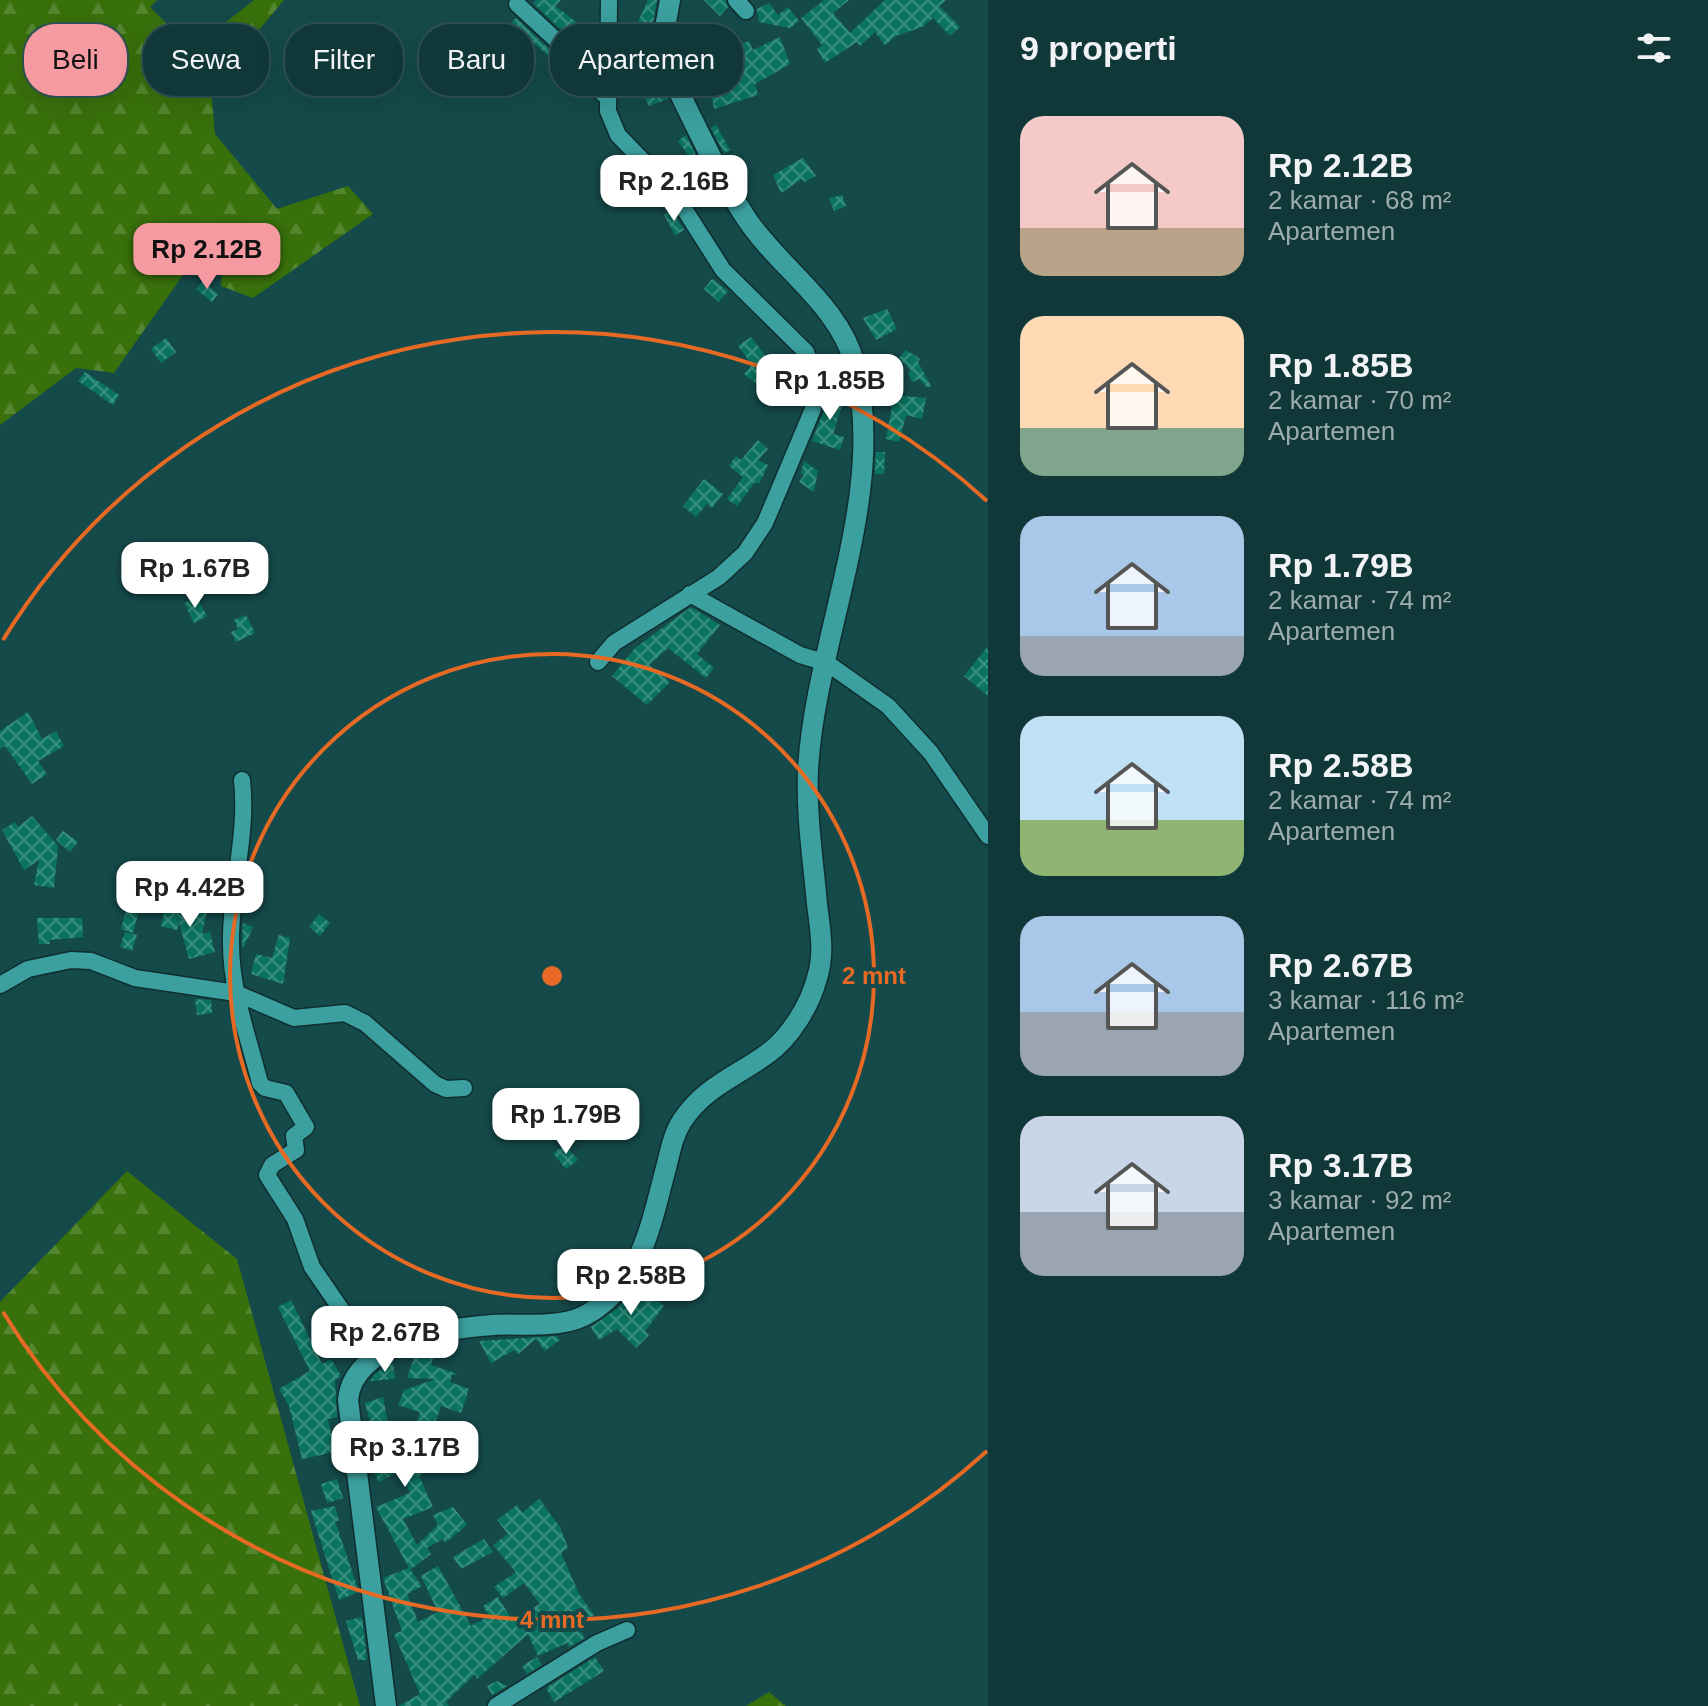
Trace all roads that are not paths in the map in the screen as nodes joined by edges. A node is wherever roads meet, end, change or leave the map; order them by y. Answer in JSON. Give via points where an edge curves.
{"nodes":[{"id":1,"x":609,"y":0,"type":"edge"},
{"id":2,"x":670,"y":0,"type":"edge"},
{"id":3,"x":517,"y":4,"type":"dead end"},
{"id":4,"x":608,"y":24,"type":"edge"},
{"id":5,"x":666,"y":24,"type":"edge"},
{"id":6,"x":682,"y":96,"type":"edge"},
{"id":7,"x":608,"y":98,"type":"joint"},
{"id":8,"x":690,"y":594,"type":"junction"},
{"id":9,"x":598,"y":662,"type":"dead end"},
{"id":10,"x":827,"y":663,"type":"junction"},
{"id":11,"x":242,"y":780,"type":"dead end"},
{"id":12,"x":988,"y":836,"type":"edge"},
{"id":13,"x":0,"y":985,"type":"edge"},
{"id":14,"x":236,"y":993,"type":"junction"},
{"id":15,"x":464,"y":1088,"type":"dead end"},
{"id":16,"x":374,"y":1357,"type":"junction"},
{"id":17,"x":627,"y":1630,"type":"dead end"},
{"id":18,"x":386,"y":1706,"type":"edge"},
{"id":19,"x":496,"y":1706,"type":"edge"}],
"edges":[{"from":1,"to":4,"type":"street"},
{"from":2,"to":5,"type":"street"},
{"from":3,"to":7,"type":"street"},
{"from":6,"to":10,"type":"street","via":[[754,229],[829,314],[855,363],[864,422],[863,462]]},
{"from":7,"to":8,"type":"street","via":[[609,118],[618,135],[674,193],[727,274],[811,363],[811,415],[759,534],[731,568]]},
{"from":8,"to":9,"type":"street","via":[[614,643]]},
{"from":8,"to":10,"type":"street","via":[[800,655]]},
{"from":10,"to":12,"type":"street","via":[[906,723]]},
{"from":10,"to":16,"type":"street","via":[[808,780],[821,961],[812,994],[791,1029],[771,1051],[709,1090],[682,1121],[641,1258],[603,1303],[569,1322],[471,1327],[393,1346]]},
{"from":11,"to":14,"type":"street","via":[[243,845],[231,940]]},
{"from":13,"to":14,"type":"street","via":[[28,969],[81,960],[135,978]]},
{"from":14,"to":15,"type":"street","via":[[294,1018],[339,1013],[357,1017],[435,1084]]},
{"from":14,"to":16,"type":"street","via":[[260,1083],[268,1090],[284,1091],[306,1127],[294,1136],[296,1150],[269,1168],[269,1180],[295,1219],[312,1267]]},
{"from":16,"to":18,"type":"street","via":[[354,1379],[348,1400]]},
{"from":17,"to":19,"type":"street"}]}
